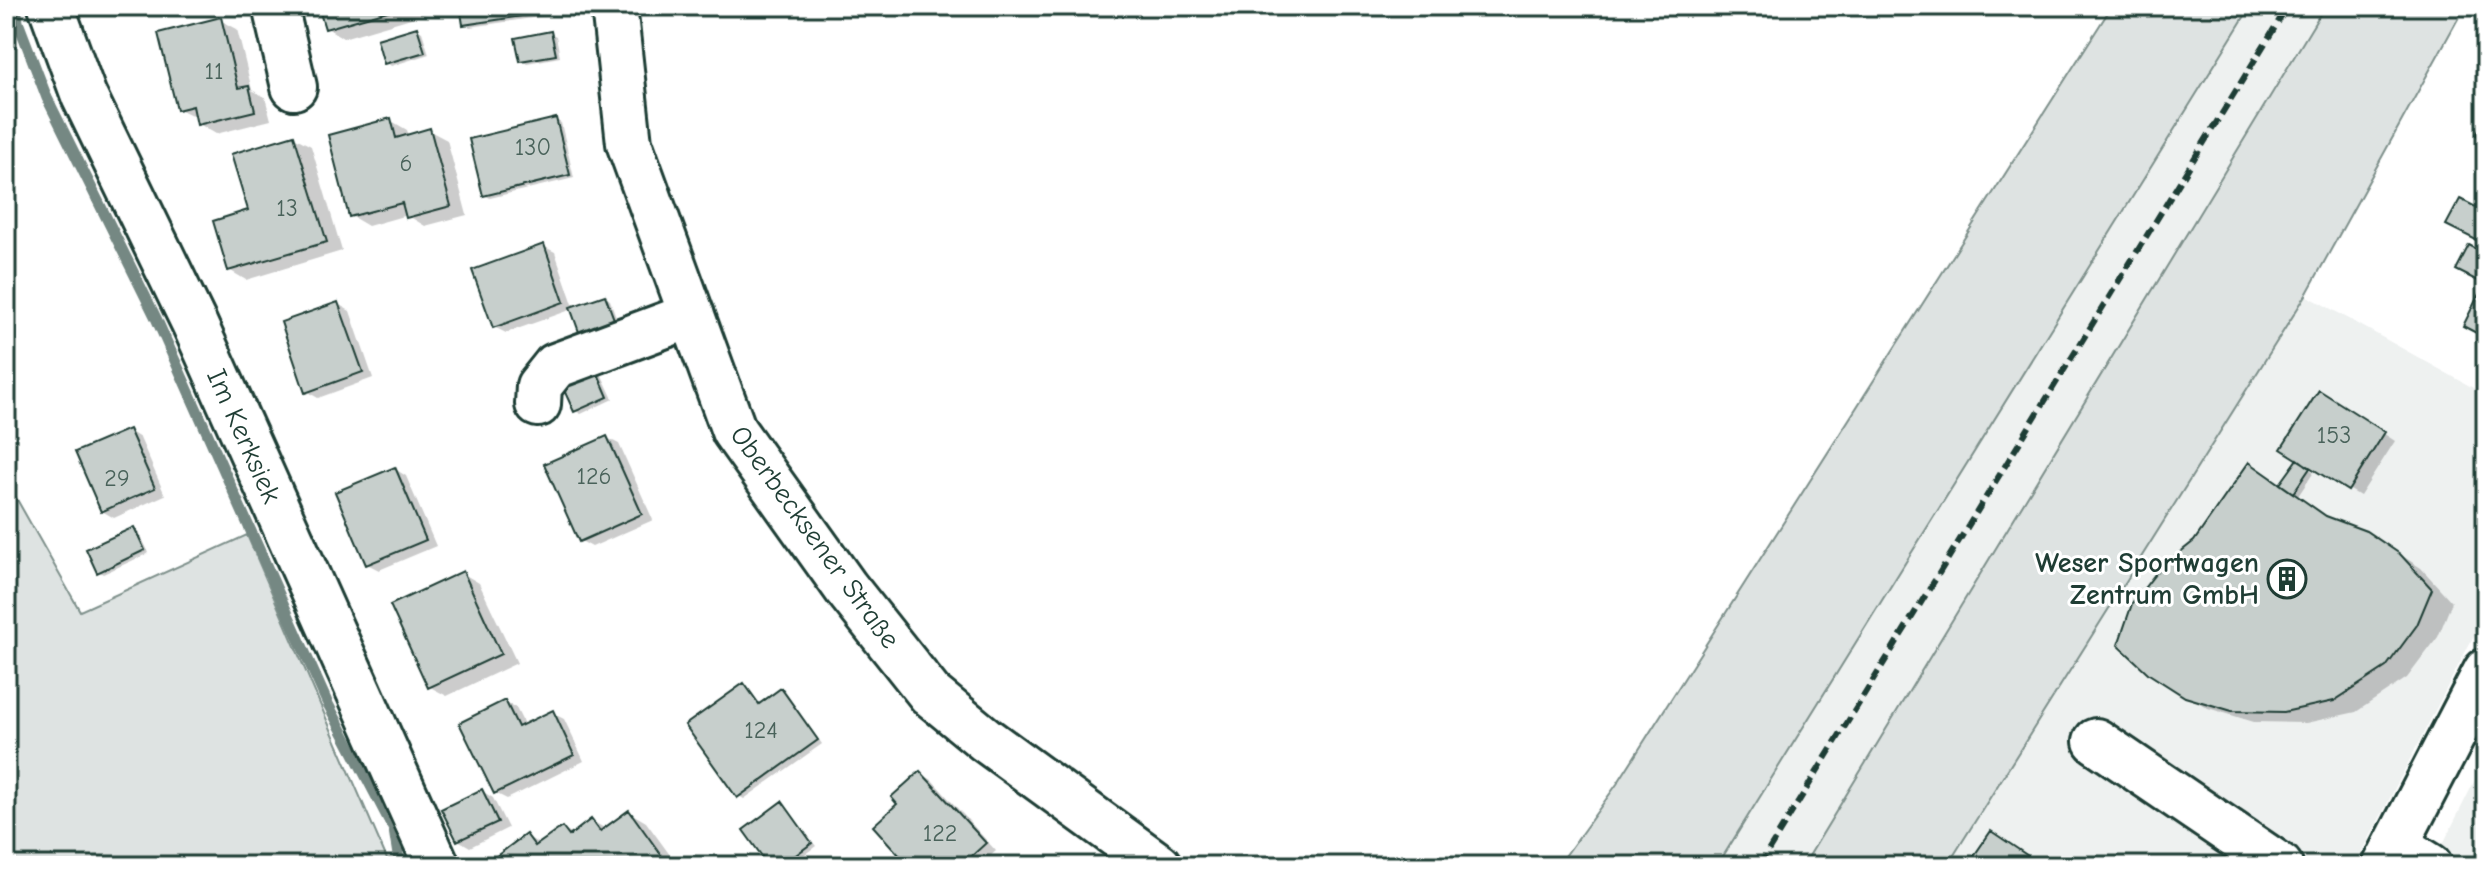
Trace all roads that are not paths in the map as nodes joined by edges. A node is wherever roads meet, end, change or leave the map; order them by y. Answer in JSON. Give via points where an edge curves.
{"nodes":[{"id":1,"x":51,"y":6,"type":"edge"},
{"id":2,"x":275,"y":6,"type":"edge"},
{"id":3,"x":614,"y":6,"type":"edge"},
{"id":4,"x":294,"y":87,"type":"dead end"},
{"id":5,"x":692,"y":315,"type":"junction"},
{"id":6,"x":538,"y":404,"type":"dead end"},
{"id":7,"x":2486,"y":671,"type":"edge"},
{"id":8,"x":2096,"y":741,"type":"dead end"},
{"id":9,"x":2404,"y":859,"type":"edge"},
{"id":10,"x":437,"y":866,"type":"edge"},
{"id":11,"x":1159,"y":866,"type":"edge"},
{"id":12,"x":2280,"y":866,"type":"edge"}],
"edges":[{"from":1,"to":10,"type":"street","name":"Im Kerksiek","via":[[84,96],[195,325]]},
{"from":2,"to":4,"type":"street"},
{"from":3,"to":5,"type":"street","name":"Oberbecksener Straße","via":[[629,143]]},
{"from":5,"to":6,"type":"street","via":[[555,366],[539,386]]},
{"from":5,"to":11,"type":"street","name":"Oberbecksener Straße","via":[[734,431],[846,588],[930,694]]},
{"from":7,"to":9,"type":"street"},
{"from":8,"to":12,"type":"street"}]}
